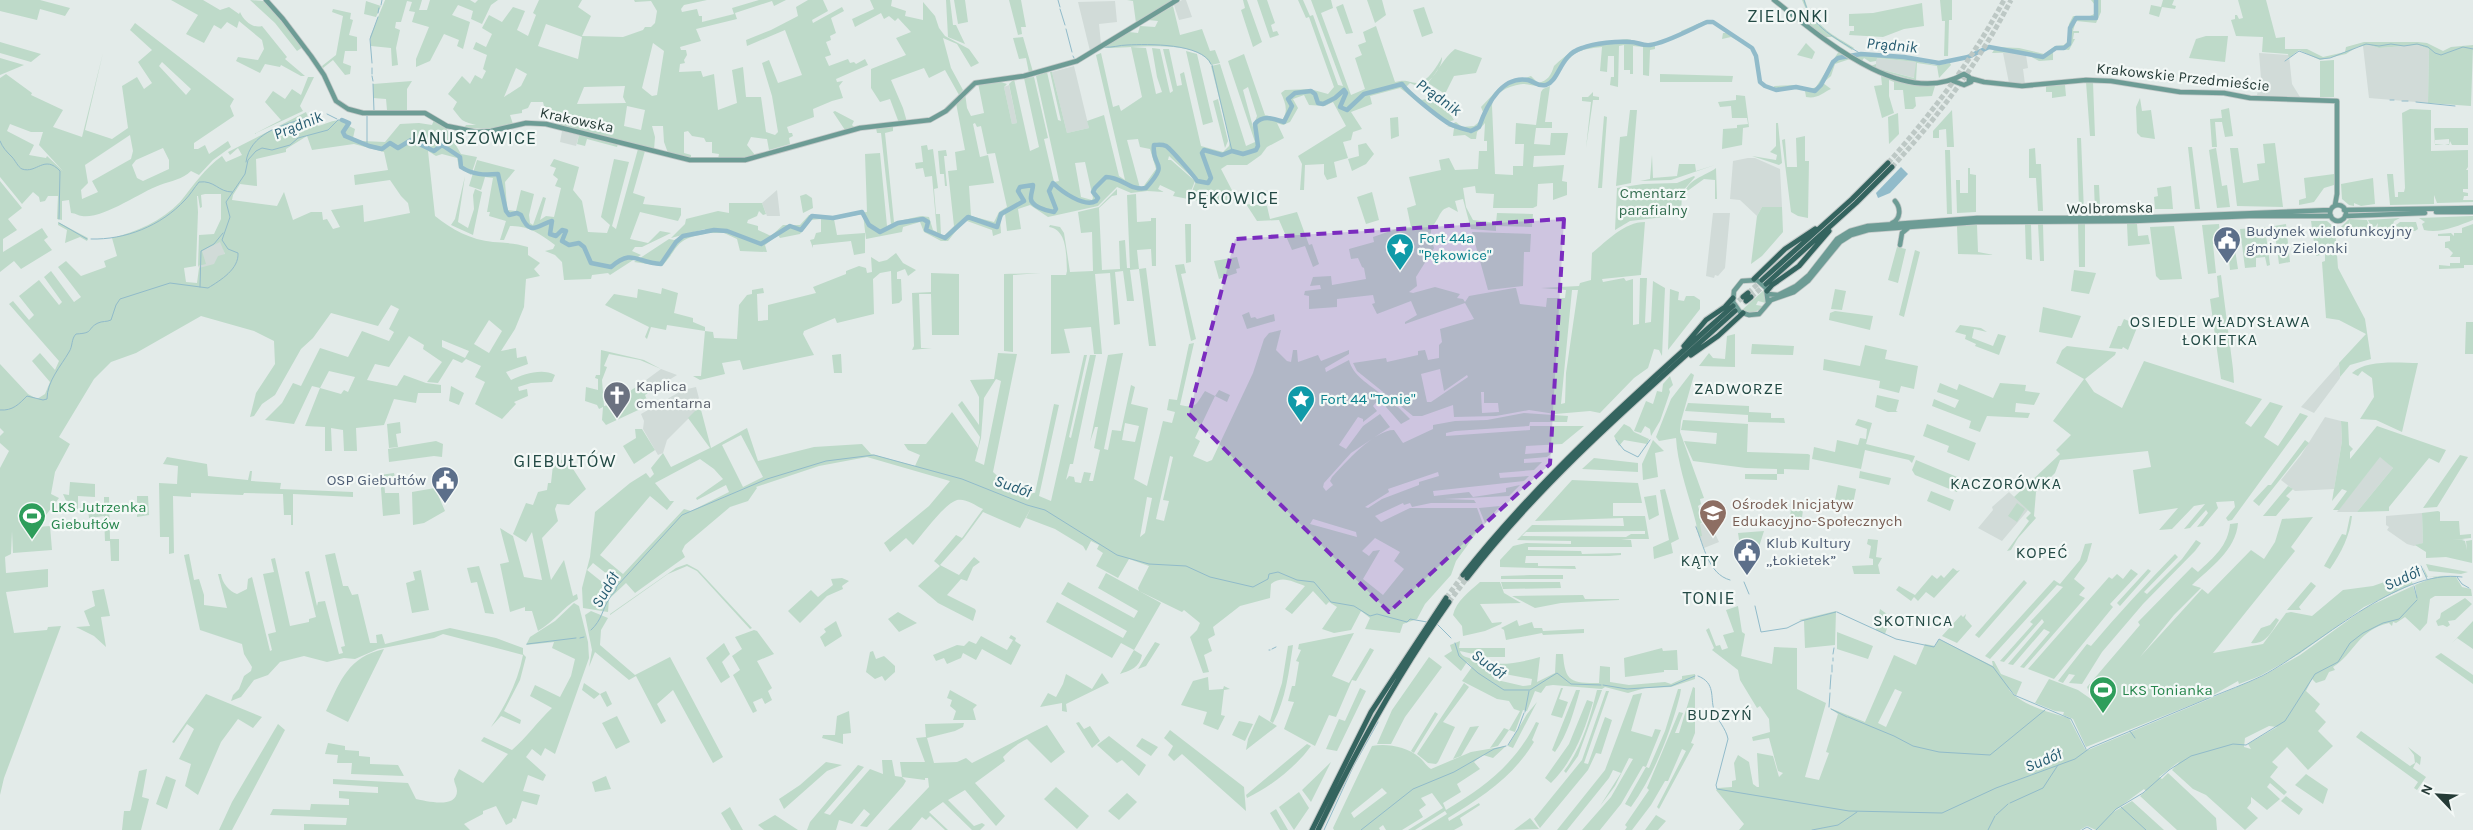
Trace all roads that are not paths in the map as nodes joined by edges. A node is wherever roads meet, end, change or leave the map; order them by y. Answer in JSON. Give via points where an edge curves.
{"nodes":[{"id":1,"x":266,"y":0,"type":"edge"},
{"id":2,"x":1177,"y":0,"type":"edge"},
{"id":3,"x":1774,"y":0,"type":"edge"},
{"id":4,"x":1960,"y":79,"type":"junction"},
{"id":5,"x":1969,"y":80,"type":"junction"},
{"id":6,"x":1895,"y":201,"type":"dead end"},
{"id":7,"x":2337,"y":205,"type":"junction"},
{"id":8,"x":2330,"y":210,"type":"junction"},
{"id":9,"x":2344,"y":210,"type":"junction"},
{"id":10,"x":2473,"y":210,"type":"edge"},
{"id":11,"x":1846,"y":212,"type":"junction"},
{"id":12,"x":1899,"y":214,"type":"junction"},
{"id":13,"x":2310,"y":214,"type":"junction"},
{"id":14,"x":2331,"y":216,"type":"junction"},
{"id":15,"x":2344,"y":216,"type":"junction"},
{"id":16,"x":1832,"y":217,"type":"junction"},
{"id":17,"x":1917,"y":222,"type":"junction"},
{"id":18,"x":1889,"y":224,"type":"junction"},
{"id":19,"x":1911,"y":226,"type":"junction"},
{"id":20,"x":1885,"y":228,"type":"junction"},
{"id":21,"x":1863,"y":229,"type":"junction"},
{"id":22,"x":1857,"y":231,"type":"junction"},
{"id":23,"x":1900,"y":238,"type":"junction"},
{"id":24,"x":1900,"y":245,"type":"dead end"},
{"id":25,"x":1754,"y":279,"type":"junction"},
{"id":26,"x":1768,"y":292,"type":"junction"},
{"id":27,"x":1733,"y":298,"type":"junction"},
{"id":28,"x":1768,"y":303,"type":"junction"},
{"id":29,"x":1743,"y":313,"type":"junction"},
{"id":30,"x":1666,"y":366,"type":"junction"},
{"id":31,"x":1675,"y":366,"type":"junction"},
{"id":32,"x":1621,"y":409,"type":"junction"},
{"id":33,"x":1596,"y":433,"type":"junction"},
{"id":34,"x":1447,"y":600,"type":"tunnel mouth"},
{"id":35,"x":1413,"y":649,"type":"junction"},
{"id":36,"x":1312,"y":830,"type":"edge"},
{"id":37,"x":1318,"y":830,"type":"edge"}],
"edges":[{"from":1,"to":2,"type":"main road","name":"Krakowska","via":[[293,30],[319,68],[336,101],[352,111],[425,113],[447,126],[477,132],[536,123],[690,160],[732,161],[860,128],[930,120],[946,111],[975,83],[1024,76],[1076,61]]},
{"from":3,"to":4,"type":"main road","via":[[1872,69],[1914,83]]},
{"from":4,"to":5,"type":"main road","via":[[1964,85]]},
{"from":4,"to":5,"type":"main road","via":[[1965,74]]},
{"from":5,"to":7,"type":"main road","name":"Krakowskie Przedmieście","via":[[2028,86],[2106,80],[2180,92],[2337,101]]},
{"from":6,"to":12,"type":"main road"},
{"from":7,"to":8,"type":"main road"},
{"from":7,"to":9,"type":"main road"},
{"from":8,"to":13,"type":"main road"},
{"from":8,"to":14,"type":"main road"},
{"from":9,"to":10,"type":"main road"},
{"from":9,"to":15,"type":"main road"},
{"from":10,"to":15,"type":"main road"},
{"from":11,"to":16,"type":"highway","via":[[1890,165]]},
{"from":11,"to":16,"type":"highway","via":[[1764,282]]},
{"from":11,"to":26,"type":"highway","via":[[1799,266],[1772,285]]},
{"from":12,"to":17,"type":"main road","via":[[1904,220]]},
{"from":12,"to":18,"type":"main road","via":[[1896,221]]},
{"from":13,"to":14,"type":"main road"},
{"from":13,"to":17,"type":"main road","name":"Wolbromska","via":[[2239,212],[2130,218],[1977,218]]},
{"from":13,"to":19,"type":"main road","name":"Wolbromska","via":[[2134,221],[1985,221]]},
{"from":14,"to":15,"type":"main road","via":[[2338,221]]},
{"from":16,"to":25,"type":"highway","via":[[1785,249]]},
{"from":17,"to":18,"type":"main road","name":"Wolbromska"},
{"from":18,"to":21,"type":"main road","name":"Wolbromska"},
{"from":19,"to":20,"type":"main road","name":"Wolbromska"},
{"from":19,"to":23,"type":"main road","via":[[1903,231]]},
{"from":20,"to":21,"type":"main road","name":"Wolbromska"},
{"from":20,"to":23,"type":"main road","via":[[1897,231]]},
{"from":21,"to":22,"type":"main road"},
{"from":22,"to":26,"type":"main road","via":[[1835,242],[1800,284],[1778,295]]},
{"from":22,"to":28,"type":"main road","via":[[1837,244],[1801,287]]},
{"from":23,"to":24,"type":"main road"},
{"from":25,"to":26,"type":"main road"},
{"from":25,"to":27,"type":"main road","via":[[1738,284]]},
{"from":26,"to":28,"type":"main road"},
{"from":27,"to":29,"type":"main road"},
{"from":27,"to":30,"type":"highway","via":[[1702,324]]},
{"from":28,"to":29,"type":"main road","via":[[1759,314]]},
{"from":29,"to":31,"type":"highway","via":[[1714,339]]},
{"from":30,"to":31,"type":"highway","via":[[1734,308]]},
{"from":30,"to":32,"type":"highway"},
{"from":31,"to":32,"type":"highway"},
{"from":32,"to":33,"type":"highway"},
{"from":33,"to":33,"type":"highway","via":[[1534,491],[1465,577],[1522,512]]},
{"from":34,"to":35,"type":"highway"},
{"from":35,"to":36,"type":"highway","via":[[1360,733]]},
{"from":35,"to":37,"type":"highway","via":[[1363,738]]}]}
